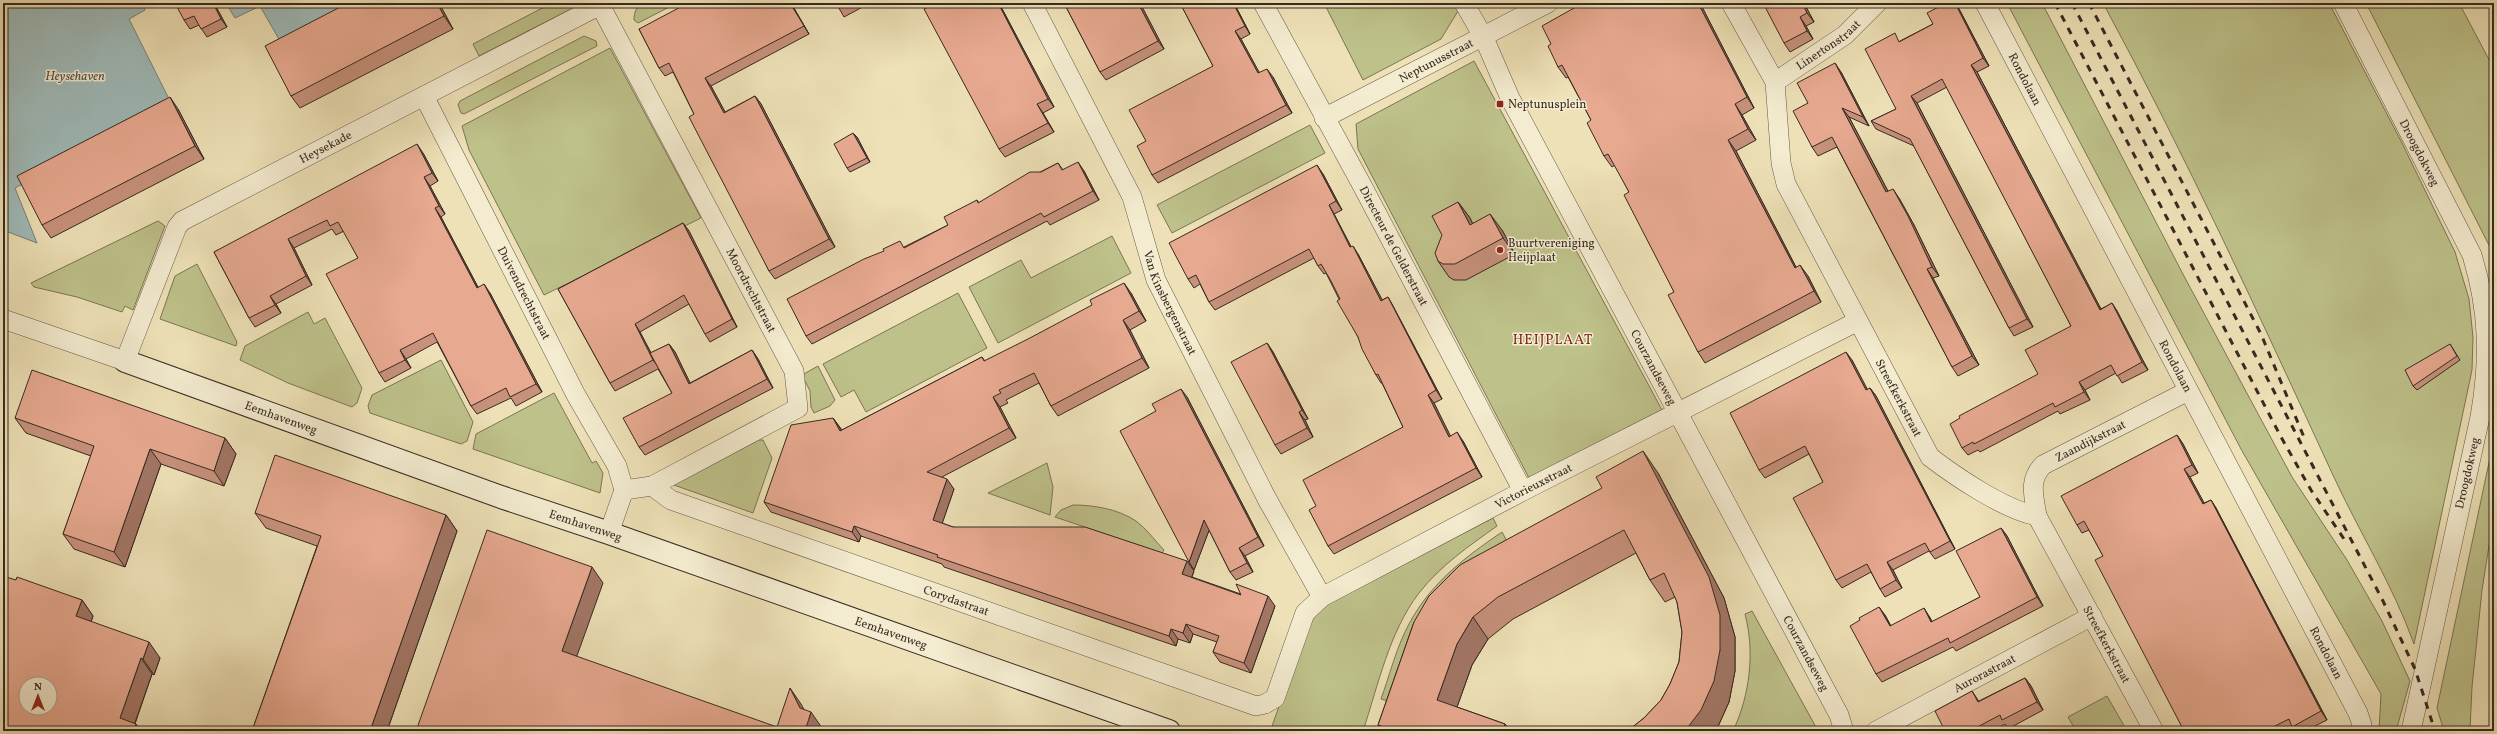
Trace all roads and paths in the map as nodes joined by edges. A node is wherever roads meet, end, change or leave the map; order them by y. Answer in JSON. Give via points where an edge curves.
{"nodes":[{"id":1,"x":1032,"y":3,"type":"edge"},
{"id":2,"x":1263,"y":3,"type":"edge"},
{"id":3,"x":1464,"y":3,"type":"edge"},
{"id":4,"x":1548,"y":3,"type":"edge"},
{"id":5,"x":1731,"y":3,"type":"edge"},
{"id":6,"x":1877,"y":3,"type":"edge"},
{"id":7,"x":1985,"y":3,"type":"edge"},
{"id":8,"x":2343,"y":3,"type":"edge"},
{"id":9,"x":602,"y":4,"type":"edge"},
{"id":10,"x":1484,"y":38,"type":"junction"},
{"id":11,"x":1775,"y":82,"type":"junction"},
{"id":12,"x":424,"y":96,"type":"junction"},
{"id":13,"x":1324,"y":118,"type":"junction"},
{"id":14,"x":3,"y":319,"type":"edge"},
{"id":15,"x":1858,"y":321,"type":"junction"},
{"id":16,"x":125,"y":361,"type":"junction"},
{"id":17,"x":2188,"y":391,"type":"junction"},
{"id":18,"x":1678,"y":413,"type":"junction"},
{"id":19,"x":652,"y":486,"type":"junction"},
{"id":20,"x":624,"y":490,"type":"junction"},
{"id":21,"x":1523,"y":491,"type":"junction"},
{"id":22,"x":2038,"y":516,"type":"junction"},
{"id":23,"x":609,"y":533,"type":"junction"},
{"id":24,"x":1322,"y":597,"type":"junction"},
{"id":25,"x":2092,"y":616,"type":"junction"},
{"id":26,"x":1265,"y":704,"type":"joint"},
{"id":27,"x":1169,"y":731,"type":"edge"},
{"id":28,"x":1844,"y":731,"type":"edge"},
{"id":29,"x":1876,"y":731,"type":"edge"},
{"id":30,"x":2154,"y":731,"type":"edge"},
{"id":31,"x":2361,"y":731,"type":"edge"},
{"id":32,"x":2411,"y":731,"type":"edge"}],
"edges":[{"from":1,"to":24,"type":"street","name":"Van Kinsbergenstraat","via":[[1132,197],[1156,280],[1267,499]]},
{"from":2,"to":13,"type":"street","name":"Directeur de Gelderstraat"},
{"from":3,"to":10,"type":"street","name":"Courzandseweg"},
{"from":4,"to":10,"type":"street","name":"Neptunusstraat"},
{"from":5,"to":11,"type":"street","name":"Streefkerkstraat"},
{"from":6,"to":11,"type":"street","name":"Linertonstraat","via":[[1840,39]]},
{"from":7,"to":17,"type":"street","name":"Rondolaan"},
{"from":8,"to":32,"type":"street","name":"Droogdokweg","via":[[2472,255],[2480,281],[2488,348],[2480,417]]},
{"from":9,"to":12,"type":"street","name":"Heysekade"},
{"from":9,"to":19,"type":"street","name":"Moordrechtstraat","via":[[794,371],[798,408]]},
{"from":10,"to":13,"type":"street","name":"Neptunusstraat"},
{"from":10,"to":18,"type":"street","name":"Courzandseweg","via":[[1510,98]]},
{"from":11,"to":15,"type":"street","name":"Streefkerkstraat","via":[[1783,176]]},
{"from":12,"to":16,"type":"street","name":"Heysekade","via":[[182,221],[176,227]]},
{"from":12,"to":20,"type":"street","name":"Duivendrechtstraat","via":[[576,395],[617,466]]},
{"from":13,"to":21,"type":"street","name":"Directeur de Gelderstraat"},
{"from":14,"to":16,"type":"street","name":"Eemhavenweg"},
{"from":15,"to":18,"type":"street","name":"Victorieuxstraat"},
{"from":15,"to":22,"type":"street","name":"Streefkerkstraat","via":[[1930,456],[1950,472],[2023,514]]},
{"from":16,"to":23,"type":"street","name":"Eemhavenweg","via":[[501,497]]},
{"from":17,"to":22,"type":"street","name":"Zaandijkstraat","via":[[2043,464],[2033,478],[2032,490]]},
{"from":17,"to":31,"type":"street","name":"Rondolaan","via":[[2358,713]]},
{"from":18,"to":21,"type":"street","name":"Victorieuxstraat"},
{"from":18,"to":28,"type":"street","name":"Courzandseweg","via":[[1836,708]]},
{"from":19,"to":20,"type":"street","name":"Moordrechtstraat"},
{"from":19,"to":26,"type":"street","name":"Corydastraat","via":[[671,500],[1256,706]]},
{"from":20,"to":23,"type":"street"},
{"from":21,"to":24,"type":"street","name":"Victorieuxstraat"},
{"from":22,"to":25,"type":"street","name":"Streefkerkstraat"},
{"from":23,"to":27,"type":"street","name":"Eemhavenweg"},
{"from":24,"to":26,"type":"street","name":"Victorieuxstraat","via":[[1305,613],[1275,698]]},
{"from":25,"to":29,"type":"street","name":"Aurorastraat"},
{"from":25,"to":30,"type":"street","name":"Streefkerkstraat"}]}
